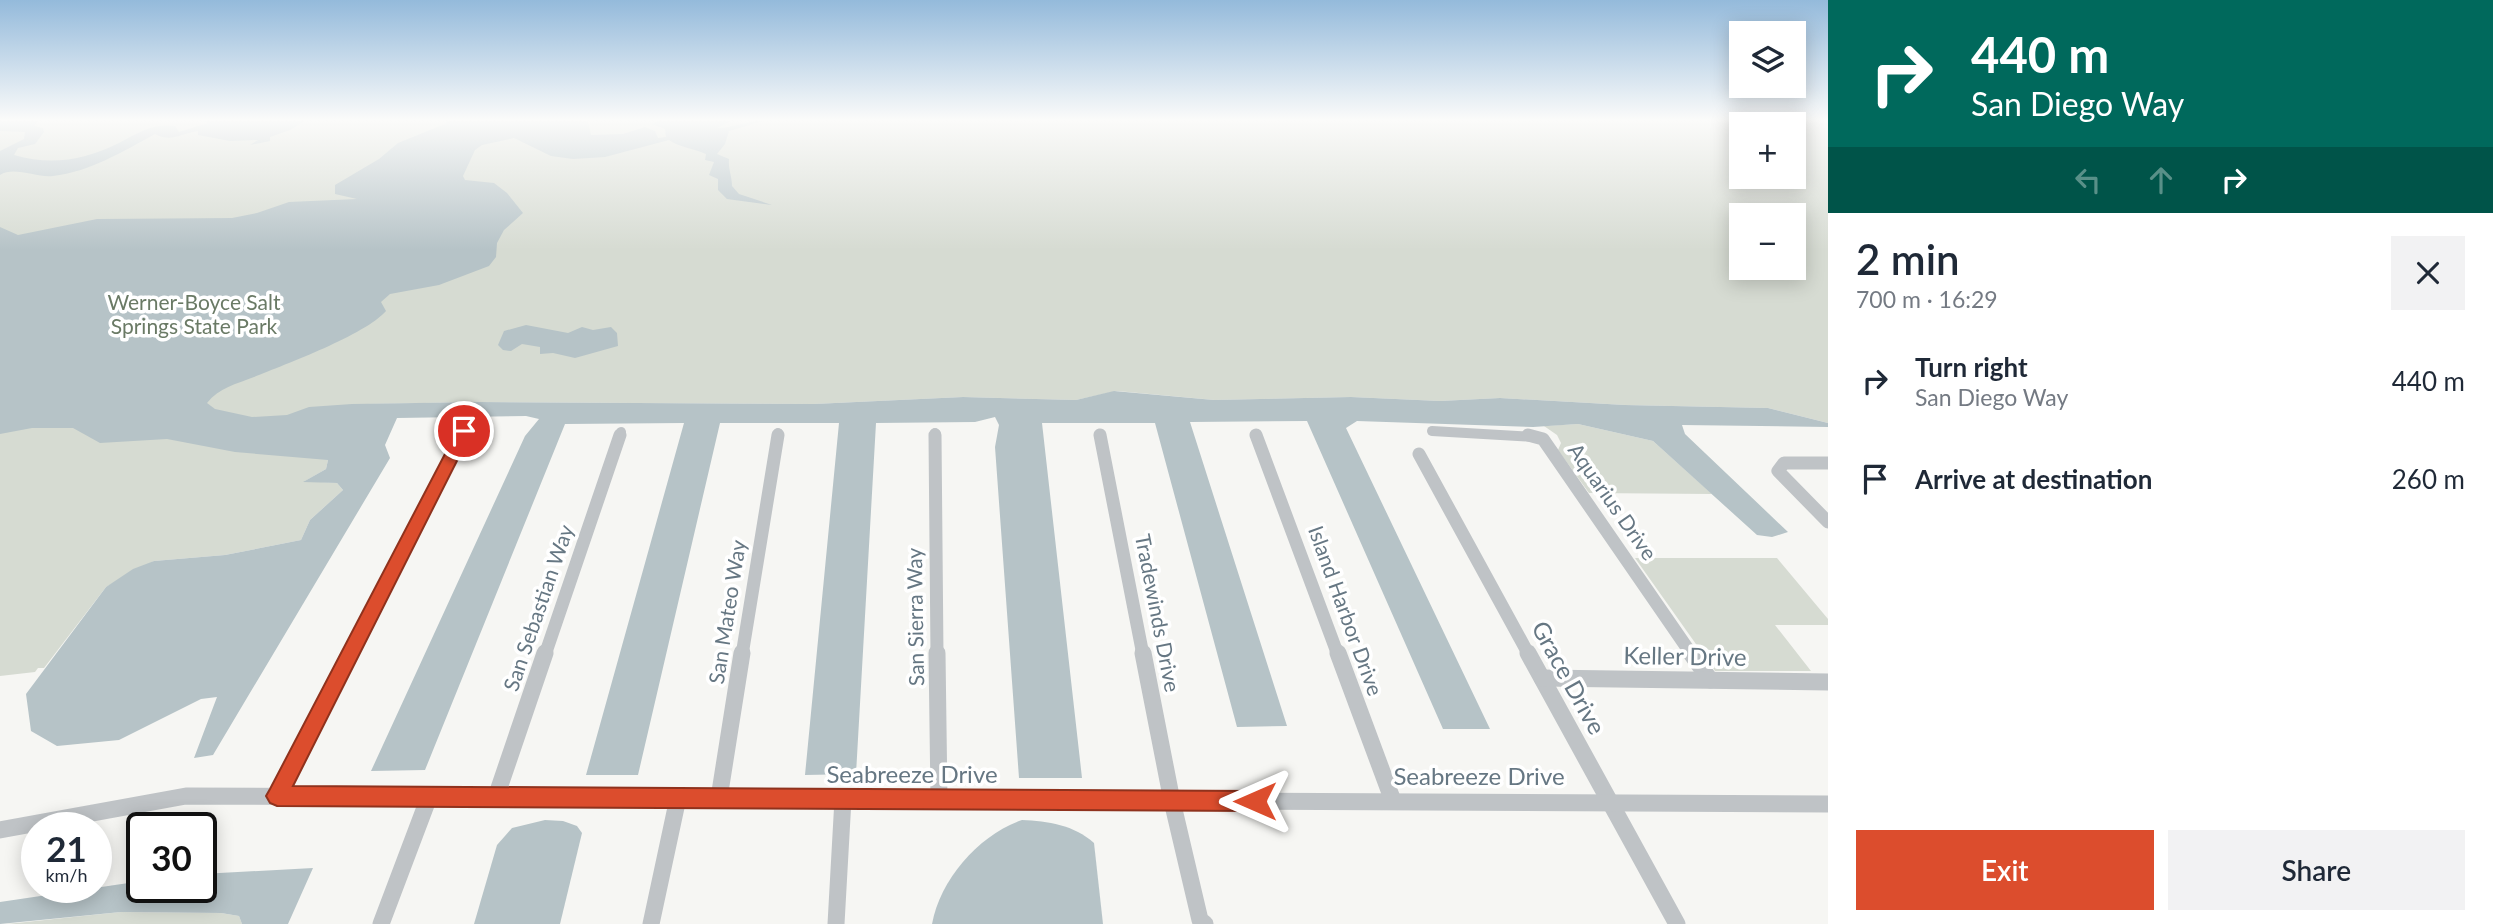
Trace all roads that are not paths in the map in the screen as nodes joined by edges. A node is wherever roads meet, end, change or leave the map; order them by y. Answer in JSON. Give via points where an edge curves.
{"nodes":[{"id":1,"x":464,"y":431,"type":"dead end"},
{"id":2,"x":1432,"y":431,"type":"dead end"},
{"id":3,"x":621,"y":432,"type":"dead end"},
{"id":4,"x":778,"y":433,"type":"dead end"},
{"id":5,"x":935,"y":433,"type":"dead end"},
{"id":6,"x":1100,"y":434,"type":"dead end"},
{"id":7,"x":1256,"y":435,"type":"dead end"},
{"id":8,"x":1419,"y":454,"type":"dead end"},
{"id":9,"x":1828,"y":463,"type":"edge"},
{"id":10,"x":1828,"y":522,"type":"edge"},
{"id":11,"x":1542,"y":678,"type":"junction"},
{"id":12,"x":1710,"y":680,"type":"junction"},
{"id":13,"x":1828,"y":681,"type":"edge"},
{"id":14,"x":277,"y":796,"type":"junction"},
{"id":15,"x":429,"y":797,"type":"junction"},
{"id":16,"x":496,"y":797,"type":"junction"},
{"id":17,"x":678,"y":798,"type":"junction"},
{"id":18,"x":719,"y":798,"type":"junction"},
{"id":19,"x":843,"y":799,"type":"junction"},
{"id":20,"x":939,"y":799,"type":"junction"},
{"id":21,"x":1172,"y":800,"type":"junction"},
{"id":22,"x":1393,"y":802,"type":"junction"},
{"id":23,"x":1610,"y":803,"type":"junction"},
{"id":24,"x":1828,"y":804,"type":"edge"},
{"id":25,"x":0,"y":830,"type":"edge"},
{"id":26,"x":381,"y":924,"type":"edge"},
{"id":27,"x":650,"y":924,"type":"edge"},
{"id":28,"x":836,"y":924,"type":"edge"},
{"id":29,"x":1205,"y":924,"type":"edge"},
{"id":30,"x":1677,"y":924,"type":"edge"}],
"edges":[{"from":1,"to":14,"type":"street"},
{"from":2,"to":12,"type":"street","name":"Aquarius Drive","via":[[1543,439]]},
{"from":3,"to":16,"type":"street","name":"San Sebastian Way"},
{"from":4,"to":18,"type":"street","name":"San Mateo Way"},
{"from":5,"to":20,"type":"street","name":"San Sierra Way"},
{"from":6,"to":21,"type":"street","name":"Tradewinds Drive"},
{"from":7,"to":22,"type":"street","name":"Island Harbor Drive"},
{"from":8,"to":11,"type":"street","name":"Grace Drive"},
{"from":9,"to":10,"type":"street","via":[[1784,463],[1778,471]]},
{"from":11,"to":12,"type":"street","name":"Keller Drive"},
{"from":11,"to":23,"type":"street","name":"Grace Drive"},
{"from":12,"to":13,"type":"street","name":"Keller Drive"},
{"from":14,"to":15,"type":"street","name":"Seabreeze Drive"},
{"from":14,"to":25,"type":"street","name":"Seabreeze Drive","via":[[186,796]]},
{"from":15,"to":16,"type":"street","name":"Seabreeze Drive"},
{"from":15,"to":26,"type":"street"},
{"from":16,"to":17,"type":"street","name":"Seabreeze Drive"},
{"from":17,"to":18,"type":"street","name":"Seabreeze Drive"},
{"from":17,"to":27,"type":"street"},
{"from":18,"to":19,"type":"street","name":"Seabreeze Drive"},
{"from":19,"to":20,"type":"street","name":"Seabreeze Drive"},
{"from":19,"to":28,"type":"street"},
{"from":20,"to":21,"type":"street","name":"Seabreeze Drive"},
{"from":21,"to":22,"type":"street","name":"Seabreeze Drive"},
{"from":21,"to":29,"type":"street","name":"Tradewinds Drive","via":[[1200,920]]},
{"from":22,"to":23,"type":"street","name":"Seabreeze Drive"},
{"from":23,"to":24,"type":"street","name":"Seabreeze Drive"},
{"from":23,"to":30,"type":"street","name":"Grace Drive"}]}
